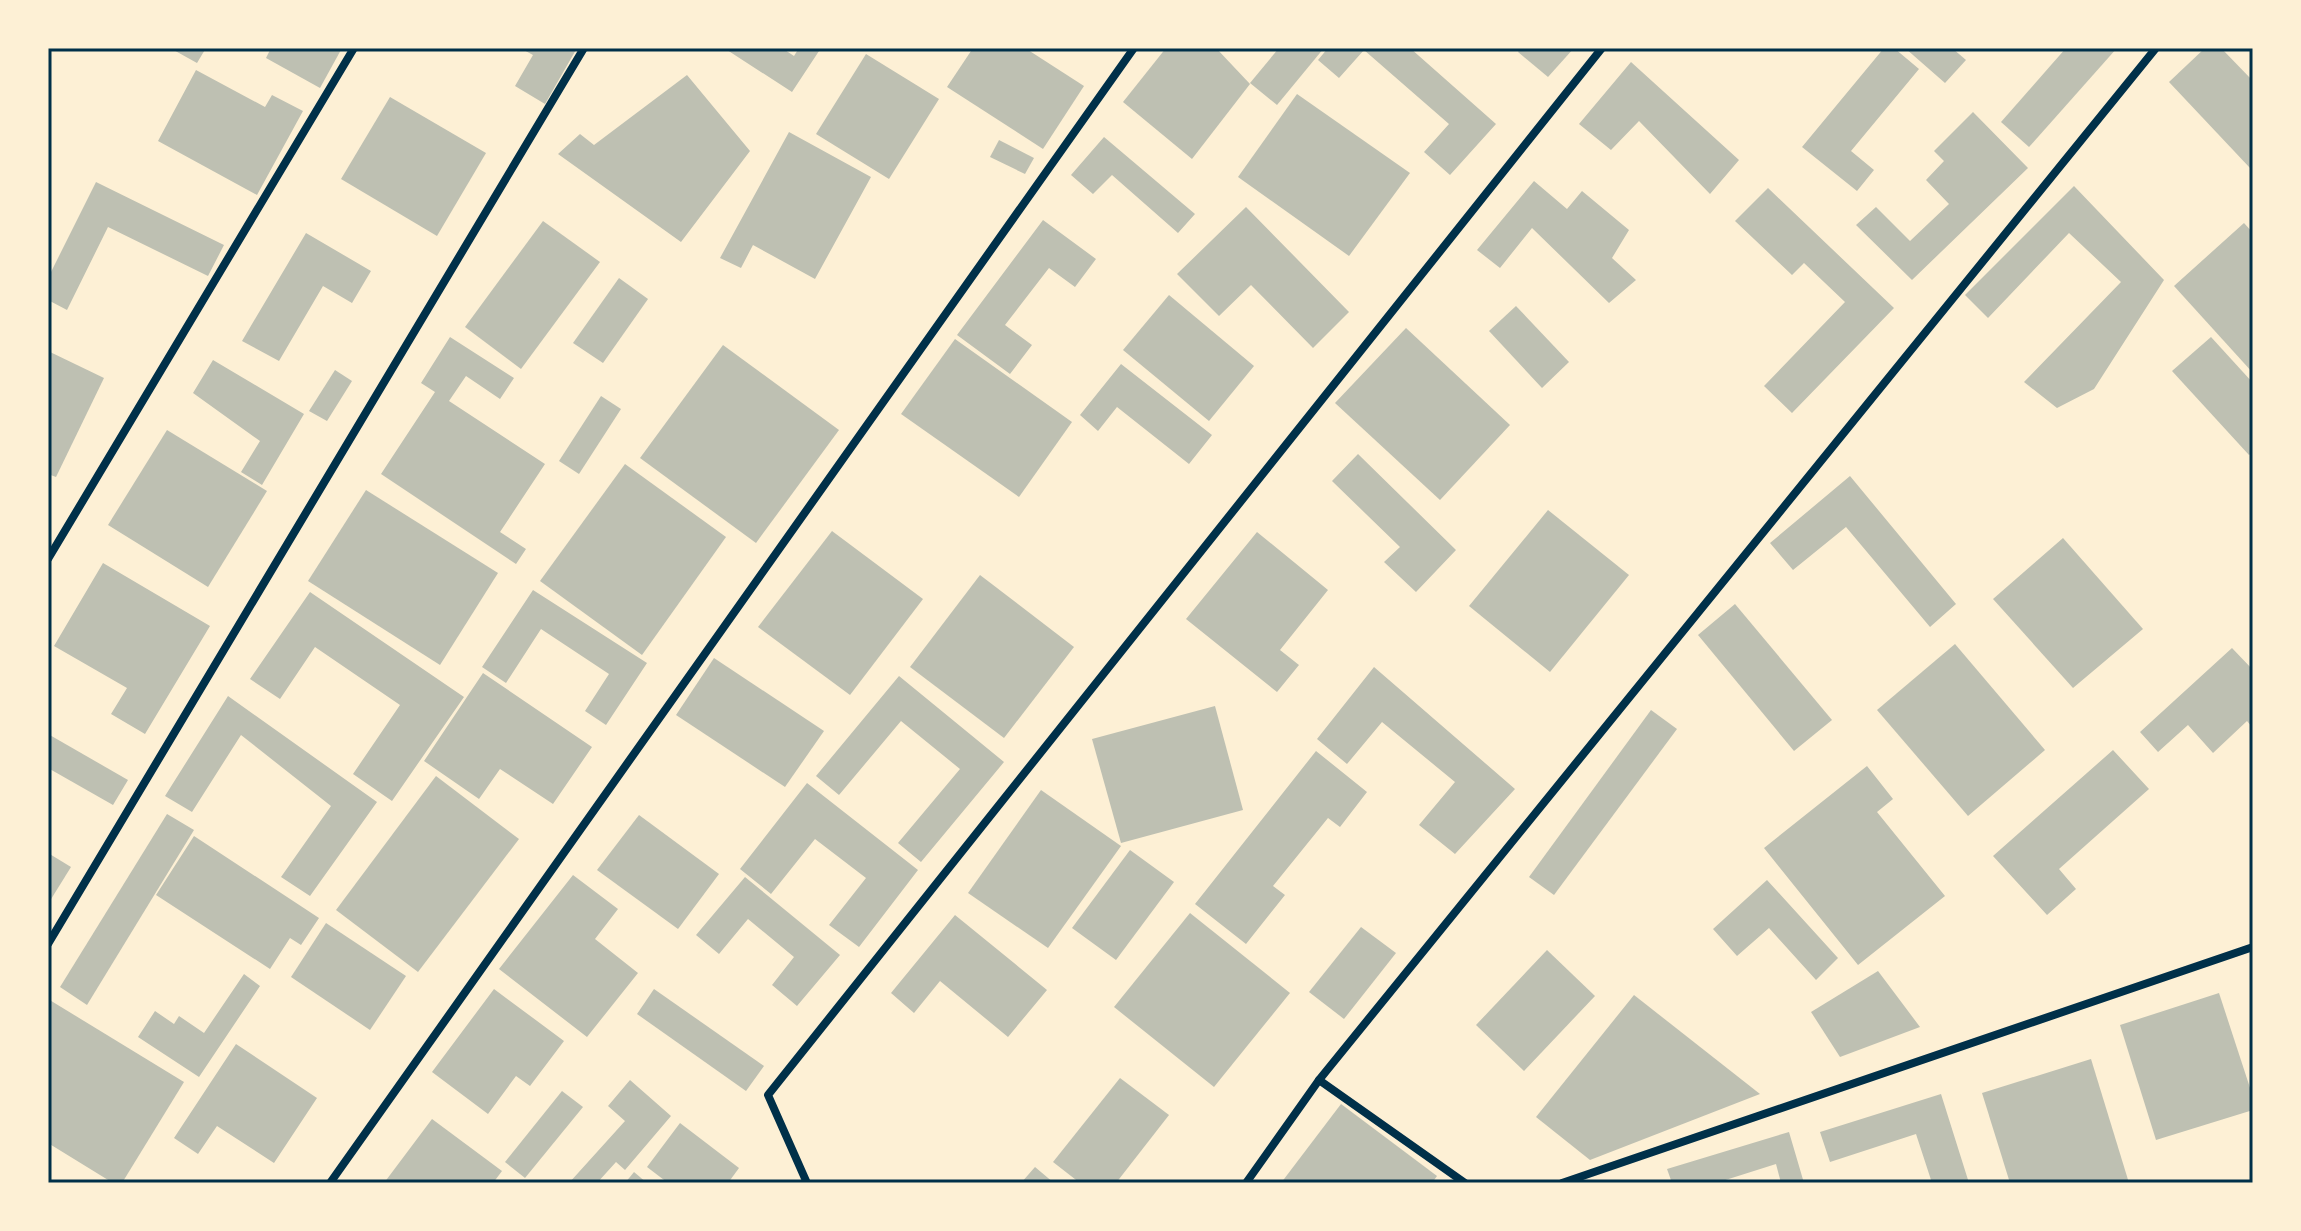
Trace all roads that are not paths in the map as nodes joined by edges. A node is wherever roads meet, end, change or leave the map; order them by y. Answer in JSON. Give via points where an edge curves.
{"nodes":[{"id":1,"x":354,"y":48,"type":"edge"},
{"id":2,"x":584,"y":48,"type":"edge"},
{"id":3,"x":1134,"y":48,"type":"edge"},
{"id":4,"x":1602,"y":48,"type":"edge"},
{"id":5,"x":2156,"y":48,"type":"edge"},
{"id":6,"x":48,"y":559,"type":"edge"},
{"id":7,"x":48,"y":944,"type":"edge"},
{"id":8,"x":2253,"y":947,"type":"edge"},
{"id":9,"x":1319,"y":1080,"type":"junction"},
{"id":10,"x":330,"y":1183,"type":"edge"},
{"id":11,"x":807,"y":1183,"type":"edge"},
{"id":12,"x":1246,"y":1183,"type":"edge"},
{"id":13,"x":1465,"y":1183,"type":"edge"},
{"id":14,"x":1562,"y":1183,"type":"edge"}],
"edges":[{"from":1,"to":6,"type":"street"},
{"from":2,"to":7,"type":"street"},
{"from":3,"to":10,"type":"street"},
{"from":4,"to":11,"type":"street","via":[[768,1095]]},
{"from":5,"to":9,"type":"street"},
{"from":8,"to":14,"type":"street"},
{"from":9,"to":12,"type":"street"},
{"from":9,"to":13,"type":"street"}]}
